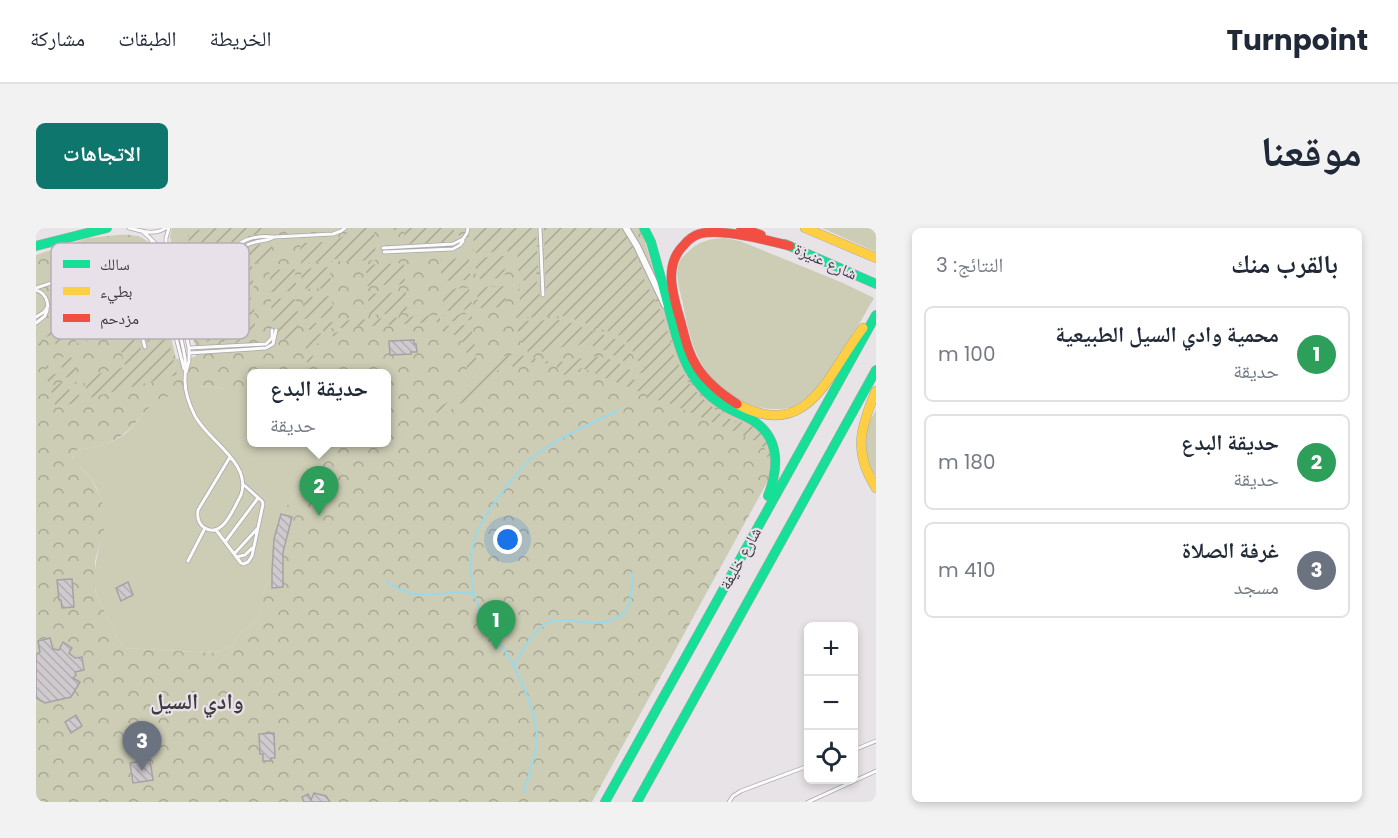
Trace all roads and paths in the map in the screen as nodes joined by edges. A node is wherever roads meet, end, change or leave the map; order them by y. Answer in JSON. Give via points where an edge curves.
{"nodes":[{"id":1,"x":107,"y":228,"type":"edge"},
{"id":2,"x":129,"y":228,"type":"edge"},
{"id":3,"x":167,"y":228,"type":"edge"},
{"id":4,"x":345,"y":228,"type":"edge"},
{"id":5,"x":468,"y":228,"type":"edge"},
{"id":6,"x":540,"y":228,"type":"edge"},
{"id":7,"x":626,"y":228,"type":"edge"},
{"id":8,"x":644,"y":228,"type":"edge"},
{"id":9,"x":741,"y":228,"type":"edge"},
{"id":10,"x":805,"y":228,"type":"edge"},
{"id":11,"x":142,"y":231,"type":"junction"},
{"id":12,"x":150,"y":238,"type":"junction"},
{"id":13,"x":152,"y":243,"type":"edge"},
{"id":14,"x":155,"y":243,"type":"edge"},
{"id":15,"x":166,"y":243,"type":"edge"},
{"id":16,"x":241,"y":243,"type":"edge"},
{"id":17,"x":36,"y":246,"type":"edge"},
{"id":18,"x":790,"y":246,"type":"junction"},
{"id":19,"x":384,"y":250,"type":"dead end"},
{"id":20,"x":876,"y":258,"type":"edge"},
{"id":21,"x":51,"y":284,"type":"edge"},
{"id":22,"x":876,"y":284,"type":"edge"},
{"id":23,"x":36,"y":289,"type":"edge"},
{"id":24,"x":543,"y":295,"type":"dead end"},
{"id":25,"x":48,"y":306,"type":"junction"},
{"id":26,"x":671,"y":316,"type":"junction"},
{"id":27,"x":36,"y":317,"type":"edge"},
{"id":28,"x":875,"y":317,"type":"edge"},
{"id":29,"x":36,"y":322,"type":"edge"},
{"id":30,"x":143,"y":339,"type":"edge"},
{"id":31,"x":177,"y":339,"type":"edge"},
{"id":32,"x":181,"y":339,"type":"edge"},
{"id":33,"x":187,"y":339,"type":"edge"},
{"id":34,"x":145,"y":347,"type":"dead end"},
{"id":35,"x":189,"y":348,"type":"junction"},
{"id":36,"x":189,"y":353,"type":"junction"},
{"id":37,"x":876,"y":370,"type":"edge"},
{"id":38,"x":186,"y":374,"type":"junction"},
{"id":39,"x":876,"y":392,"type":"edge"},
{"id":40,"x":230,"y":457,"type":"junction"},
{"id":41,"x":244,"y":485,"type":"junction"},
{"id":42,"x":876,"y":488,"type":"edge"},
{"id":43,"x":258,"y":498,"type":"junction"},
{"id":44,"x":205,"y":528,"type":"junction"},
{"id":45,"x":257,"y":529,"type":"junction"},
{"id":46,"x":216,"y":530,"type":"junction"},
{"id":47,"x":225,"y":542,"type":"junction"},
{"id":48,"x":748,"y":543,"type":"junction"},
{"id":49,"x":253,"y":547,"type":"junction"},
{"id":50,"x":235,"y":556,"type":"junction"},
{"id":51,"x":188,"y":561,"type":"dead end"},
{"id":52,"x":876,"y":741,"type":"edge"},
{"id":53,"x":858,"y":748,"type":"edge"},
{"id":54,"x":804,"y":767,"type":"edge"},
{"id":55,"x":876,"y":771,"type":"edge"},
{"id":56,"x":605,"y":802,"type":"edge"},
{"id":57,"x":637,"y":802,"type":"edge"},
{"id":58,"x":729,"y":802,"type":"edge"},
{"id":59,"x":808,"y":802,"type":"edge"}],
"edges":[{"from":1,"to":17,"type":"main road"},
{"from":2,"to":11,"type":"lane"},
{"from":3,"to":11,"type":"lane","via":[[152,233]]},
{"from":3,"to":15,"type":"lane"},
{"from":4,"to":16,"type":"lane","via":[[329,235],[267,236]]},
{"from":5,"to":19,"type":"lane","via":[[463,239],[453,244]]},
{"from":6,"to":24,"type":"lane"},
{"from":7,"to":26,"type":"street"},
{"from":8,"to":26,"type":"main road"},
{"from":9,"to":18,"type":"main road","name":"شارع عنيزة"},
{"from":10,"to":20,"type":"main road","name":"شارع عنيزة"},
{"from":11,"to":12,"type":"lane"},
{"from":12,"to":13,"type":"lane"},
{"from":12,"to":14,"type":"lane"},
{"from":18,"to":22,"type":"main road","name":"شارع عنيزة"},
{"from":18,"to":28,"type":"main road","via":[[706,232],[688,241],[672,261],[670,278],[688,348],[702,376],[718,392],[759,412],[794,412],[819,392]]},
{"from":21,"to":23,"type":"lane"},
{"from":23,"to":25,"type":"lane","via":[[44,295]]},
{"from":25,"to":27,"type":"lane"},
{"from":25,"to":29,"type":"lane","via":[[45,316]]},
{"from":26,"to":48,"type":"main road","via":[[681,352],[695,380],[723,406],[760,426],[775,448],[775,480]]},
{"from":28,"to":48,"type":"main road","name":"شارع خليفة"},
{"from":30,"to":34,"type":"lane"},
{"from":31,"to":38,"type":"lane"},
{"from":32,"to":38,"type":"lane"},
{"from":33,"to":35,"type":"lane"},
{"from":35,"to":36,"type":"lane"},
{"from":35,"to":36,"type":"lane","via":[[266,344],[274,330],[273,344],[266,348]]},
{"from":36,"to":38,"type":"lane"},
{"from":37,"to":57,"type":"main road","name":"شارع خليفة"},
{"from":38,"to":40,"type":"lane","via":[[186,390],[194,413]]},
{"from":39,"to":42,"type":"main road","via":[[863,425],[860,451]]},
{"from":40,"to":41,"type":"lane","via":[[240,470]]},
{"from":40,"to":44,"type":"lane","via":[[198,510],[198,519]]},
{"from":41,"to":43,"type":"lane"},
{"from":41,"to":46,"type":"lane","via":[[223,527]]},
{"from":43,"to":45,"type":"lane","via":[[263,504]]},
{"from":43,"to":47,"type":"lane"},
{"from":44,"to":46,"type":"lane"},
{"from":44,"to":51,"type":"lane"},
{"from":45,"to":49,"type":"lane"},
{"from":45,"to":50,"type":"lane"},
{"from":46,"to":47,"type":"lane"},
{"from":47,"to":50,"type":"lane"},
{"from":48,"to":56,"type":"main road","name":"شارع خليفة"},
{"from":49,"to":50,"type":"lane","via":[[245,555]]},
{"from":49,"to":50,"type":"lane","via":[[248,562],[243,564]]},
{"from":52,"to":53,"type":"lane"},
{"from":54,"to":58,"type":"lane","via":[[741,790]]},
{"from":55,"to":59,"type":"lane"}]}
